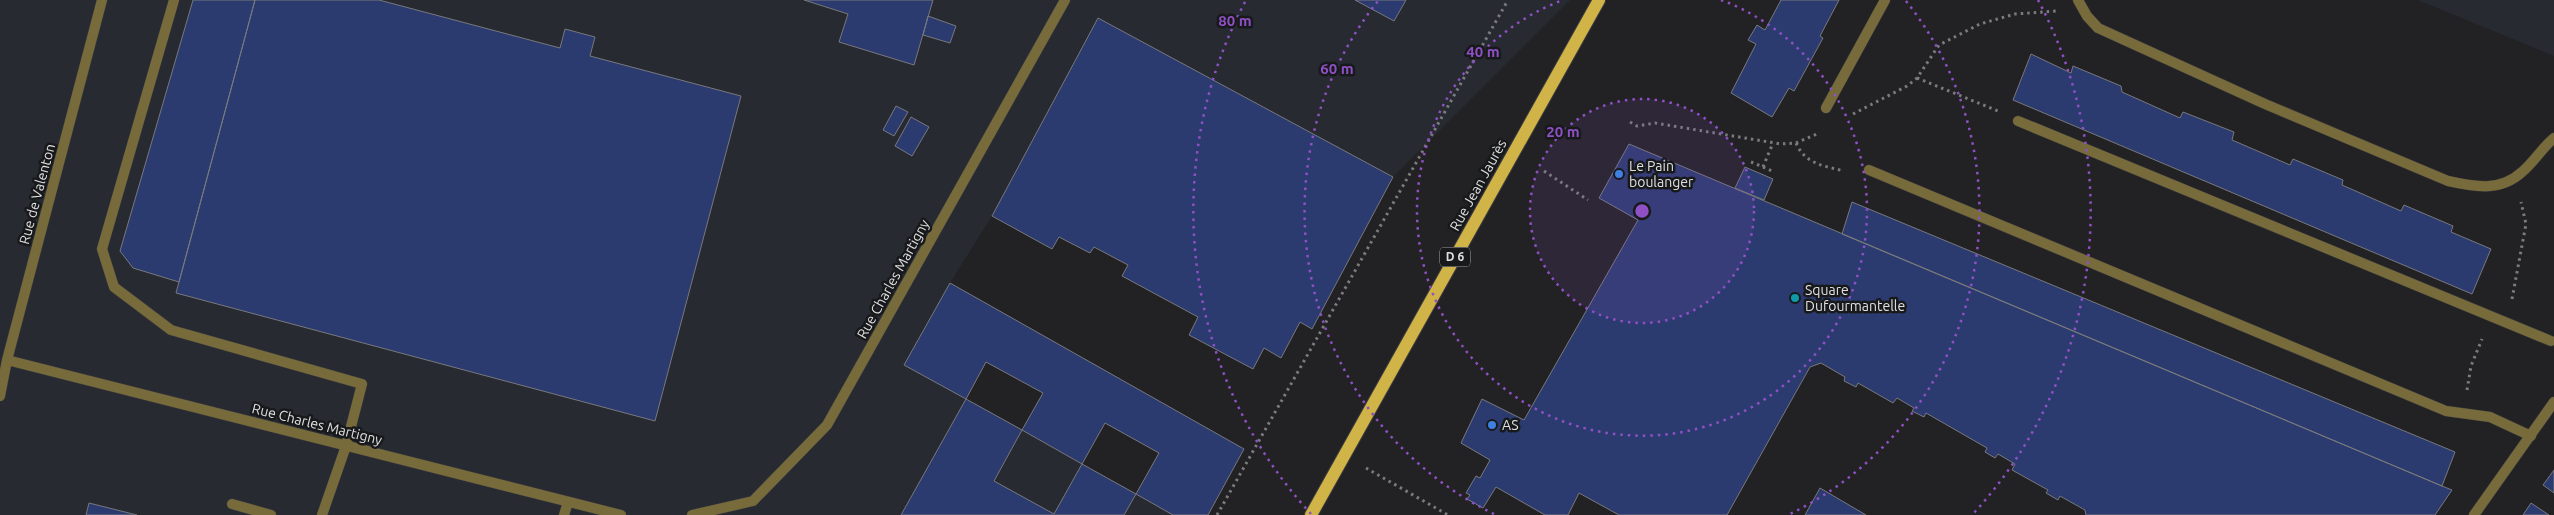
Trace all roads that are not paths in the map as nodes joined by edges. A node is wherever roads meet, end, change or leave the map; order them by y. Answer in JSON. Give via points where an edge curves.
{"nodes":[{"id":1,"x":102,"y":0,"type":"edge"},
{"id":2,"x":174,"y":0,"type":"edge"},
{"id":3,"x":1065,"y":0,"type":"edge"},
{"id":4,"x":1599,"y":0,"type":"edge"},
{"id":5,"x":1885,"y":0,"type":"edge"},
{"id":6,"x":2078,"y":0,"type":"edge"},
{"id":7,"x":1826,"y":108,"type":"dead end"},
{"id":8,"x":2019,"y":121,"type":"road end"},
{"id":9,"x":2554,"y":138,"type":"edge"},
{"id":10,"x":1872,"y":172,"type":"road end"},
{"id":11,"x":2552,"y":341,"type":"dead end"},
{"id":12,"x":7,"y":360,"type":"junction"},
{"id":13,"x":0,"y":396,"type":"edge"},
{"id":14,"x":2554,"y":402,"type":"edge"},
{"id":15,"x":2531,"y":436,"type":"junction"},
{"id":16,"x":346,"y":446,"type":"junction"},
{"id":17,"x":568,"y":502,"type":"junction"},
{"id":18,"x":232,"y":504,"type":"dead end"},
{"id":19,"x":271,"y":515,"type":"edge"},
{"id":20,"x":322,"y":515,"type":"edge"},
{"id":21,"x":564,"y":515,"type":"edge"},
{"id":22,"x":621,"y":515,"type":"edge"},
{"id":23,"x":692,"y":515,"type":"edge"},
{"id":24,"x":1311,"y":515,"type":"edge"},
{"id":25,"x":2474,"y":515,"type":"edge"}],
"edges":[{"from":1,"to":12,"type":"street","name":"Rue de Valenton"},
{"from":2,"to":16,"type":"street","via":[[102,249],[114,287],[171,330],[362,384]]},
{"from":3,"to":23,"type":"street","name":"Rue Charles Martigny","via":[[828,424],[753,500]]},
{"from":4,"to":24,"type":"main road","name":"Rue Jean Jaurès","number":"D 6"},
{"from":5,"to":7,"type":"street"},
{"from":6,"to":9,"type":"street","via":[[2098,28],[2265,104],[2448,181],[2478,188],[2496,186],[2522,173]]},
{"from":8,"to":11,"type":"street"},
{"from":10,"to":15,"type":"street","via":[[2446,411],[2503,421]]},
{"from":12,"to":13,"type":"street","name":"Rue de Valenton"},
{"from":12,"to":16,"type":"street","name":"Rue Charles Martigny"},
{"from":14,"to":15,"type":"street"},
{"from":15,"to":25,"type":"street"},
{"from":16,"to":17,"type":"street","name":"Rue Charles Martigny"},
{"from":16,"to":20,"type":"street"},
{"from":17,"to":21,"type":"street"},
{"from":17,"to":22,"type":"street","name":"Rue Charles Martigny"},
{"from":18,"to":19,"type":"street"}]}
